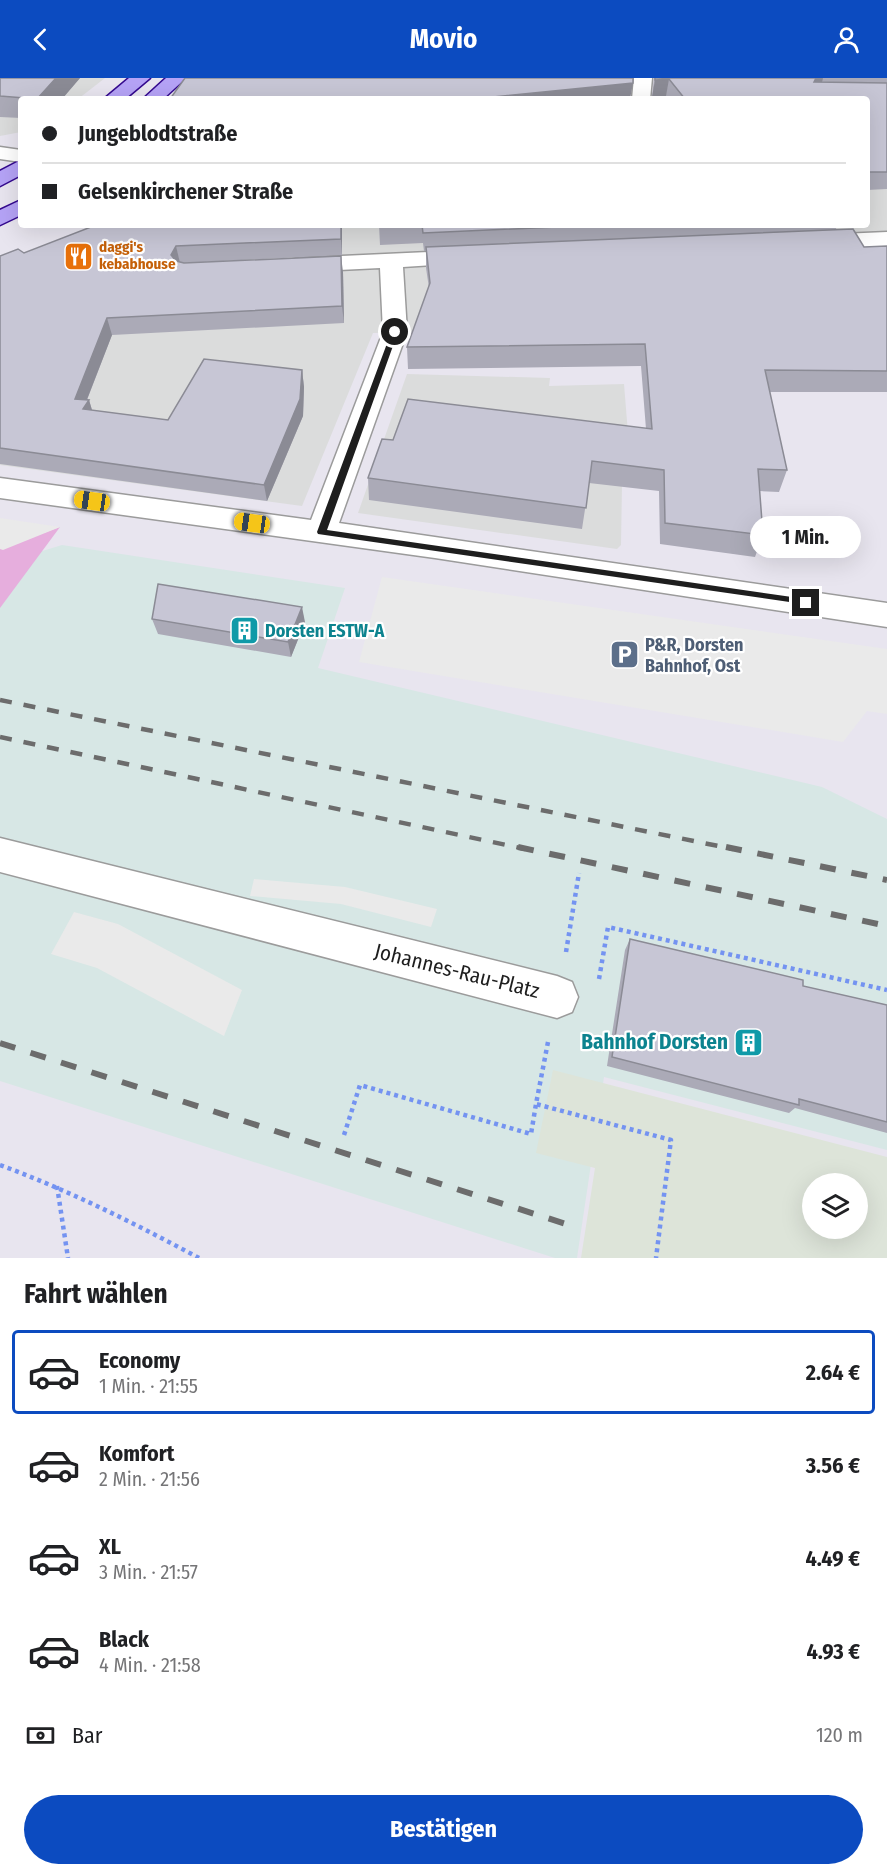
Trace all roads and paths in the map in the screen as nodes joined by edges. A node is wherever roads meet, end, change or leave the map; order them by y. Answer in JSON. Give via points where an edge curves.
{"nodes":[{"id":1,"x":141,"y":78,"type":"edge"},
{"id":2,"x":177,"y":78,"type":"edge"},
{"id":3,"x":643,"y":78,"type":"edge"},
{"id":4,"x":117,"y":96,"type":"edge"},
{"id":5,"x":156,"y":96,"type":"edge"},
{"id":6,"x":641,"y":96,"type":"edge"},
{"id":7,"x":0,"y":153,"type":"edge"},
{"id":8,"x":18,"y":156,"type":"edge"},
{"id":9,"x":18,"y":168,"type":"edge"},
{"id":10,"x":0,"y":180,"type":"edge"},
{"id":11,"x":18,"y":208,"type":"edge"},
{"id":12,"x":0,"y":219,"type":"edge"},
{"id":13,"x":887,"y":239,"type":"edge"},
{"id":14,"x":795,"y":243,"type":"edge"},
{"id":15,"x":495,"y":256,"type":"edge"},
{"id":16,"x":391,"y":261,"type":"junction"},
{"id":17,"x":272,"y":266,"type":"edge"},
{"id":18,"x":0,"y":488,"type":"edge"},
{"id":19,"x":321,"y":532,"type":"junction"},
{"id":20,"x":887,"y":615,"type":"edge"},
{"id":21,"x":0,"y":855,"type":"edge"},
{"id":22,"x":579,"y":873,"type":"dead end"},
{"id":23,"x":887,"y":990,"type":"edge"},
{"id":24,"x":557,"y":998,"type":"junction"},
{"id":25,"x":536,"y":1104,"type":"junction"},
{"id":26,"x":344,"y":1135,"type":"dead end"},
{"id":27,"x":0,"y":1165,"type":"edge"},
{"id":28,"x":57,"y":1186,"type":"junction"},
{"id":29,"x":68,"y":1258,"type":"edge"},
{"id":30,"x":198,"y":1258,"type":"edge"},
{"id":31,"x":657,"y":1258,"type":"edge"}],
"edges":[{"from":1,"to":4,"type":"main road"},
{"from":2,"to":5,"type":"main road"},
{"from":3,"to":6,"type":"street"},
{"from":7,"to":8,"type":"street"},
{"from":9,"to":10,"type":"main road"},
{"from":11,"to":12,"type":"main road"},
{"from":13,"to":14,"type":"street"},
{"from":15,"to":16,"type":"street"},
{"from":16,"to":17,"type":"street"},
{"from":16,"to":19,"type":"street","via":[[395,332]]},
{"from":18,"to":19,"type":"street"},
{"from":19,"to":20,"type":"street"},
{"from":21,"to":24,"type":"street","name":"Johannes-Rau-Platz"},
{"from":22,"to":24,"type":"path"},
{"from":23,"to":24,"type":"path","via":[[608,927],[594,1007]]},
{"from":24,"to":25,"type":"path","name":"Johannes-Rau-Platz"},
{"from":25,"to":26,"type":"path","name":"Johannes-Rau-Platz","via":[[531,1134],[360,1085]]},
{"from":25,"to":31,"type":"path","via":[[671,1140]]},
{"from":27,"to":28,"type":"path"},
{"from":28,"to":29,"type":"path"},
{"from":28,"to":30,"type":"path"}]}
